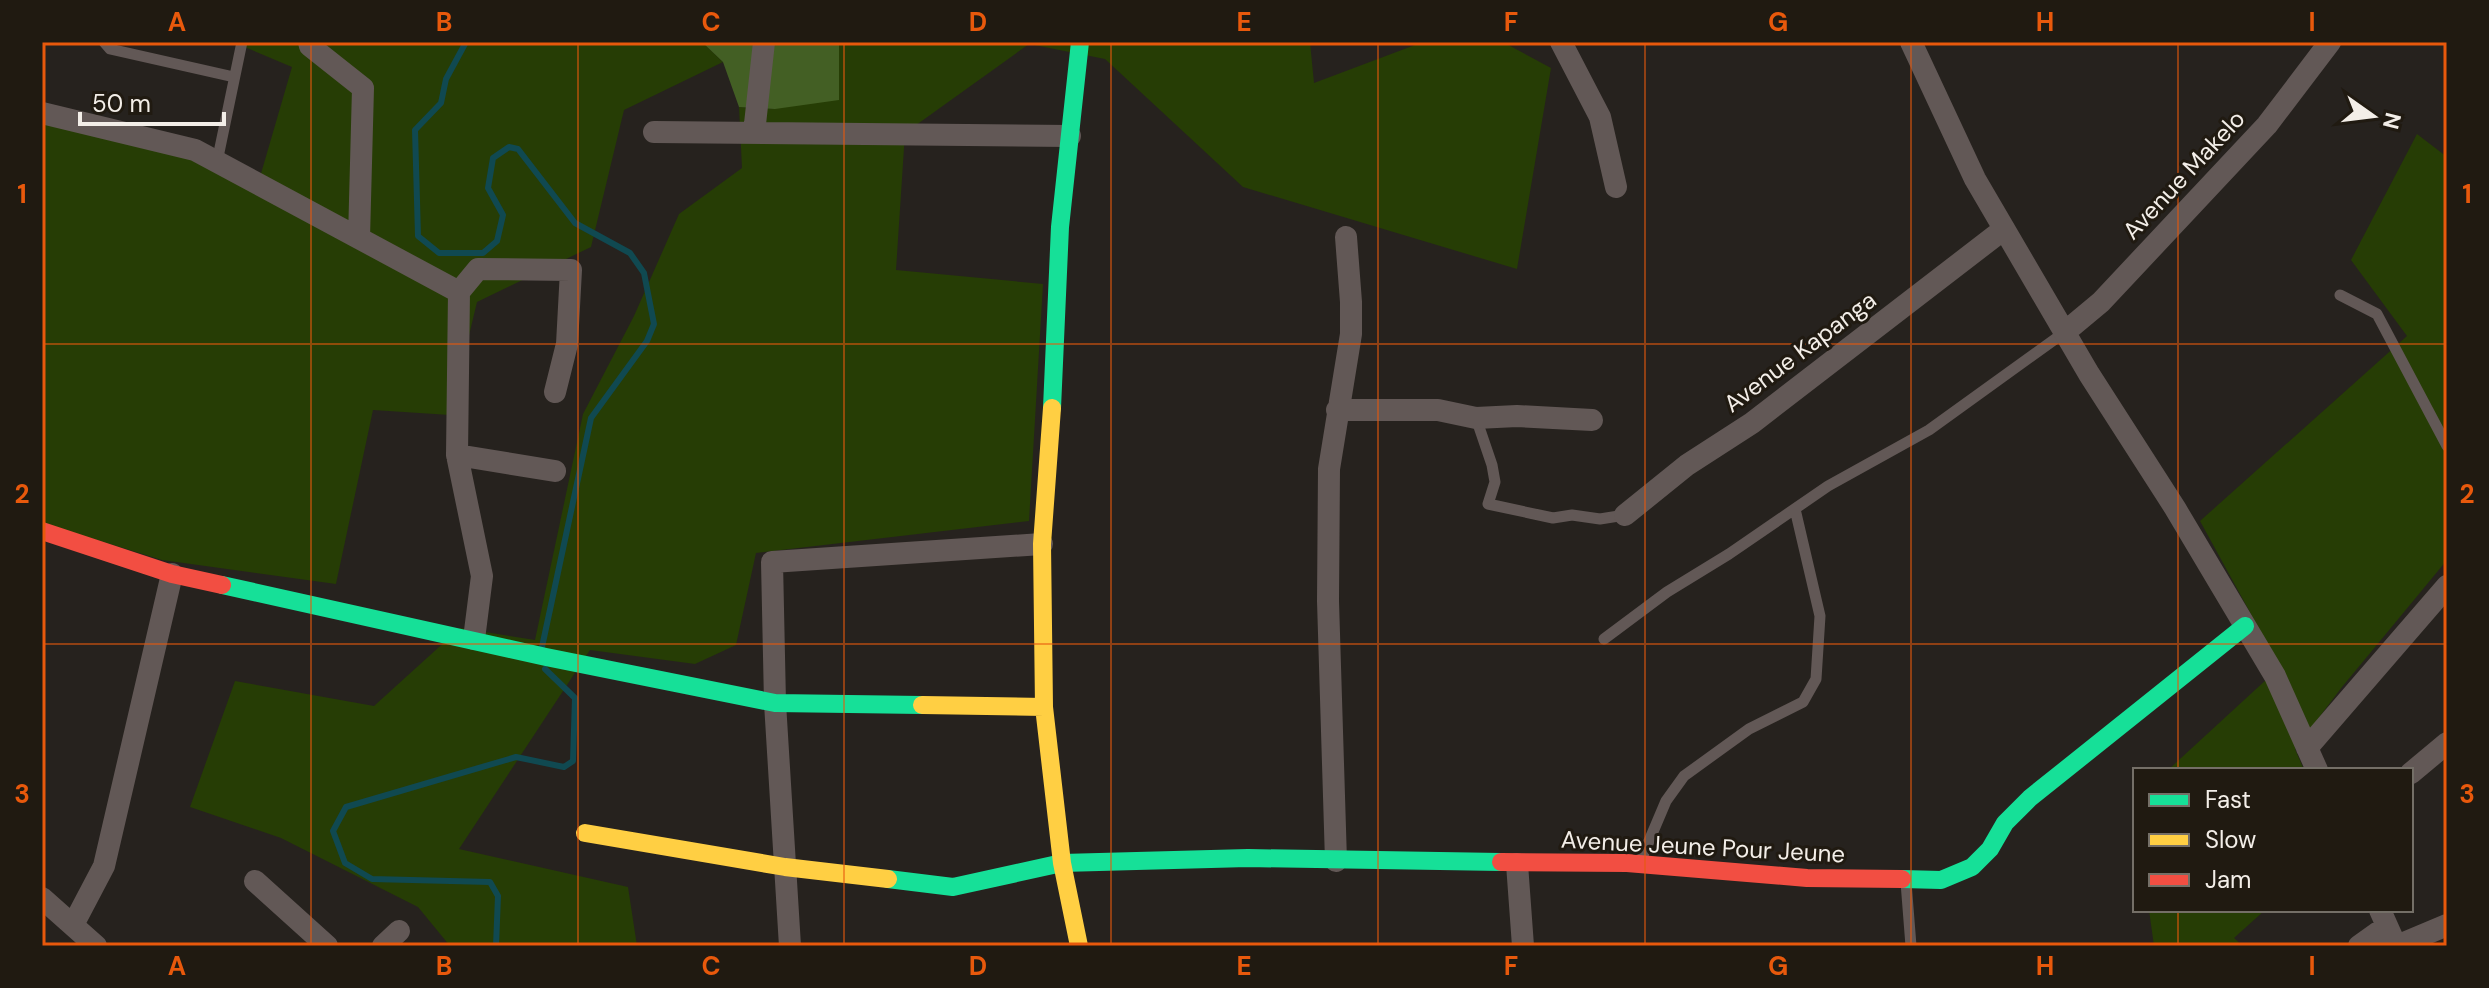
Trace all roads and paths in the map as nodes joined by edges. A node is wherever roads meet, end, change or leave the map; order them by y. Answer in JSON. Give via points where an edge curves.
{"nodes":[{"id":1,"x":104,"y":42,"type":"edge"},
{"id":2,"x":242,"y":42,"type":"edge"},
{"id":3,"x":309,"y":42,"type":"edge"},
{"id":4,"x":764,"y":42,"type":"edge"},
{"id":5,"x":1080,"y":42,"type":"edge"},
{"id":6,"x":1561,"y":42,"type":"edge"},
{"id":7,"x":1911,"y":42,"type":"edge"},
{"id":8,"x":2330,"y":42,"type":"edge"},
{"id":9,"x":234,"y":77,"type":"junction"},
{"id":10,"x":42,"y":113,"type":"edge"},
{"id":11,"x":654,"y":132,"type":"dead end"},
{"id":12,"x":754,"y":133,"type":"junction"},
{"id":13,"x":1070,"y":136,"type":"junction"},
{"id":14,"x":217,"y":162,"type":"junction"},
{"id":15,"x":1616,"y":187,"type":"dead end"},
{"id":16,"x":2004,"y":229,"type":"junction"},
{"id":17,"x":1346,"y":237,"type":"dead end"},
{"id":18,"x":359,"y":238,"type":"junction"},
{"id":19,"x":459,"y":292,"type":"junction"},
{"id":20,"x":2340,"y":295,"type":"dead end"},
{"id":21,"x":2065,"y":332,"type":"junction"},
{"id":22,"x":555,"y":392,"type":"dead end"},
{"id":23,"x":1337,"y":410,"type":"junction"},
{"id":24,"x":1476,"y":418,"type":"junction"},
{"id":25,"x":1592,"y":420,"type":"dead end"},
{"id":26,"x":2447,"y":446,"type":"edge"},
{"id":27,"x":457,"y":455,"type":"junction"},
{"id":28,"x":555,"y":471,"type":"dead end"},
{"id":29,"x":1795,"y":509,"type":"junction"},
{"id":30,"x":1625,"y":515,"type":"joint"},
{"id":31,"x":42,"y":531,"type":"edge"},
{"id":32,"x":1042,"y":544,"type":"junction"},
{"id":33,"x":172,"y":574,"type":"junction"},
{"id":34,"x":2446,"y":590,"type":"edge"},
{"id":35,"x":2245,"y":626,"type":"junction"},
{"id":36,"x":474,"y":639,"type":"junction"},
{"id":37,"x":1604,"y":639,"type":"dead end"},
{"id":38,"x":775,"y":703,"type":"junction"},
{"id":39,"x":1044,"y":707,"type":"junction"},
{"id":40,"x":2447,"y":743,"type":"edge"},
{"id":41,"x":2307,"y":748,"type":"junction"},
{"id":42,"x":2316,"y":768,"type":"edge"},
{"id":43,"x":2413,"y":771,"type":"edge"},
{"id":44,"x":585,"y":833,"type":"dead end"},
{"id":45,"x":1336,"y":861,"type":"junction"},
{"id":46,"x":1062,"y":863,"type":"junction"},
{"id":47,"x":1517,"y":864,"type":"junction"},
{"id":48,"x":1640,"y":864,"type":"junction"},
{"id":49,"x":785,"y":867,"type":"junction"},
{"id":50,"x":255,"y":881,"type":"dead end"},
{"id":51,"x":1906,"y":881,"type":"junction"},
{"id":52,"x":42,"y":898,"type":"edge"},
{"id":53,"x":73,"y":925,"type":"junction"},
{"id":54,"x":2447,"y":925,"type":"edge"},
{"id":55,"x":2390,"y":932,"type":"edge"},
{"id":56,"x":96,"y":946,"type":"edge"},
{"id":57,"x":327,"y":946,"type":"edge"},
{"id":58,"x":790,"y":946,"type":"edge"},
{"id":59,"x":1079,"y":946,"type":"edge"},
{"id":60,"x":1523,"y":946,"type":"edge"},
{"id":61,"x":1911,"y":946,"type":"edge"},
{"id":62,"x":2359,"y":946,"type":"edge"}],
"edges":[{"from":1,"to":9,"type":"lane","via":[[110,49]]},
{"from":2,"to":9,"type":"lane"},
{"from":3,"to":18,"type":"street","via":[[363,88]]},
{"from":4,"to":12,"type":"street"},
{"from":5,"to":13,"type":"street"},
{"from":6,"to":15,"type":"street","via":[[1600,117]]},
{"from":7,"to":16,"type":"street"},
{"from":8,"to":21,"type":"street","name":"Avenue Makelo","via":[[2267,125],[2101,302]]},
{"from":9,"to":14,"type":"lane"},
{"from":10,"to":14,"type":"street","via":[[195,150]]},
{"from":11,"to":12,"type":"street"},
{"from":12,"to":13,"type":"street"},
{"from":13,"to":32,"type":"street"},
{"from":14,"to":18,"type":"street"},
{"from":16,"to":21,"type":"street"},
{"from":16,"to":30,"type":"street","name":"Avenue Kapanga"},
{"from":17,"to":23,"type":"street","via":[[1351,334]]},
{"from":18,"to":19,"type":"street"},
{"from":19,"to":22,"type":"street","via":[[478,269],[571,270],[567,344]]},
{"from":19,"to":27,"type":"street"},
{"from":20,"to":26,"type":"lane","via":[[2377,314]]},
{"from":21,"to":29,"type":"lane","via":[[1929,430]]},
{"from":21,"to":35,"type":"street"},
{"from":23,"to":24,"type":"street","via":[[1438,410]]},
{"from":23,"to":45,"type":"street","via":[[1329,469],[1328,601]]},
{"from":24,"to":25,"type":"street"},
{"from":24,"to":30,"type":"lane","via":[[1495,482],[1488,504],[1553,518]]},
{"from":27,"to":28,"type":"street"},
{"from":27,"to":36,"type":"street","via":[[482,576]]},
{"from":29,"to":37,"type":"lane"},
{"from":29,"to":48,"type":"lane","via":[[1820,616],[1816,679],[1803,702],[1749,729],[1684,776],[1666,801]]},
{"from":31,"to":33,"type":"street"},
{"from":32,"to":38,"type":"street","via":[[772,562]]},
{"from":32,"to":39,"type":"street"},
{"from":33,"to":36,"type":"street"},
{"from":33,"to":53,"type":"street","via":[[104,866]]},
{"from":34,"to":41,"type":"street"},
{"from":35,"to":41,"type":"street","via":[[2275,676]]},
{"from":35,"to":51,"type":"street","name":"Avenue Jeune Pour Jeune","via":[[2030,798],[1972,867],[1941,880]]},
{"from":36,"to":38,"type":"street"},
{"from":38,"to":39,"type":"street"},
{"from":38,"to":49,"type":"street"},
{"from":39,"to":46,"type":"street"},
{"from":40,"to":43,"type":"street"},
{"from":41,"to":42,"type":"street"},
{"from":44,"to":49,"type":"street","name":"Avenue Jeune Pour Jeune"},
{"from":45,"to":46,"type":"street","name":"Avenue Jeune Pour Jeune"},
{"from":45,"to":47,"type":"street","name":"Avenue Jeune Pour Jeune"},
{"from":46,"to":49,"type":"street","name":"Avenue Jeune Pour Jeune","via":[[953,887]]},
{"from":46,"to":59,"type":"street"},
{"from":47,"to":48,"type":"street","name":"Avenue Jeune Pour Jeune"},
{"from":47,"to":60,"type":"street"},
{"from":48,"to":51,"type":"street","name":"Avenue Jeune Pour Jeune"},
{"from":49,"to":58,"type":"street"},
{"from":50,"to":57,"type":"street"},
{"from":51,"to":61,"type":"lane"},
{"from":52,"to":53,"type":"street"},
{"from":53,"to":56,"type":"street"},
{"from":54,"to":55,"type":"street"},
{"from":55,"to":62,"type":"street"}]}
